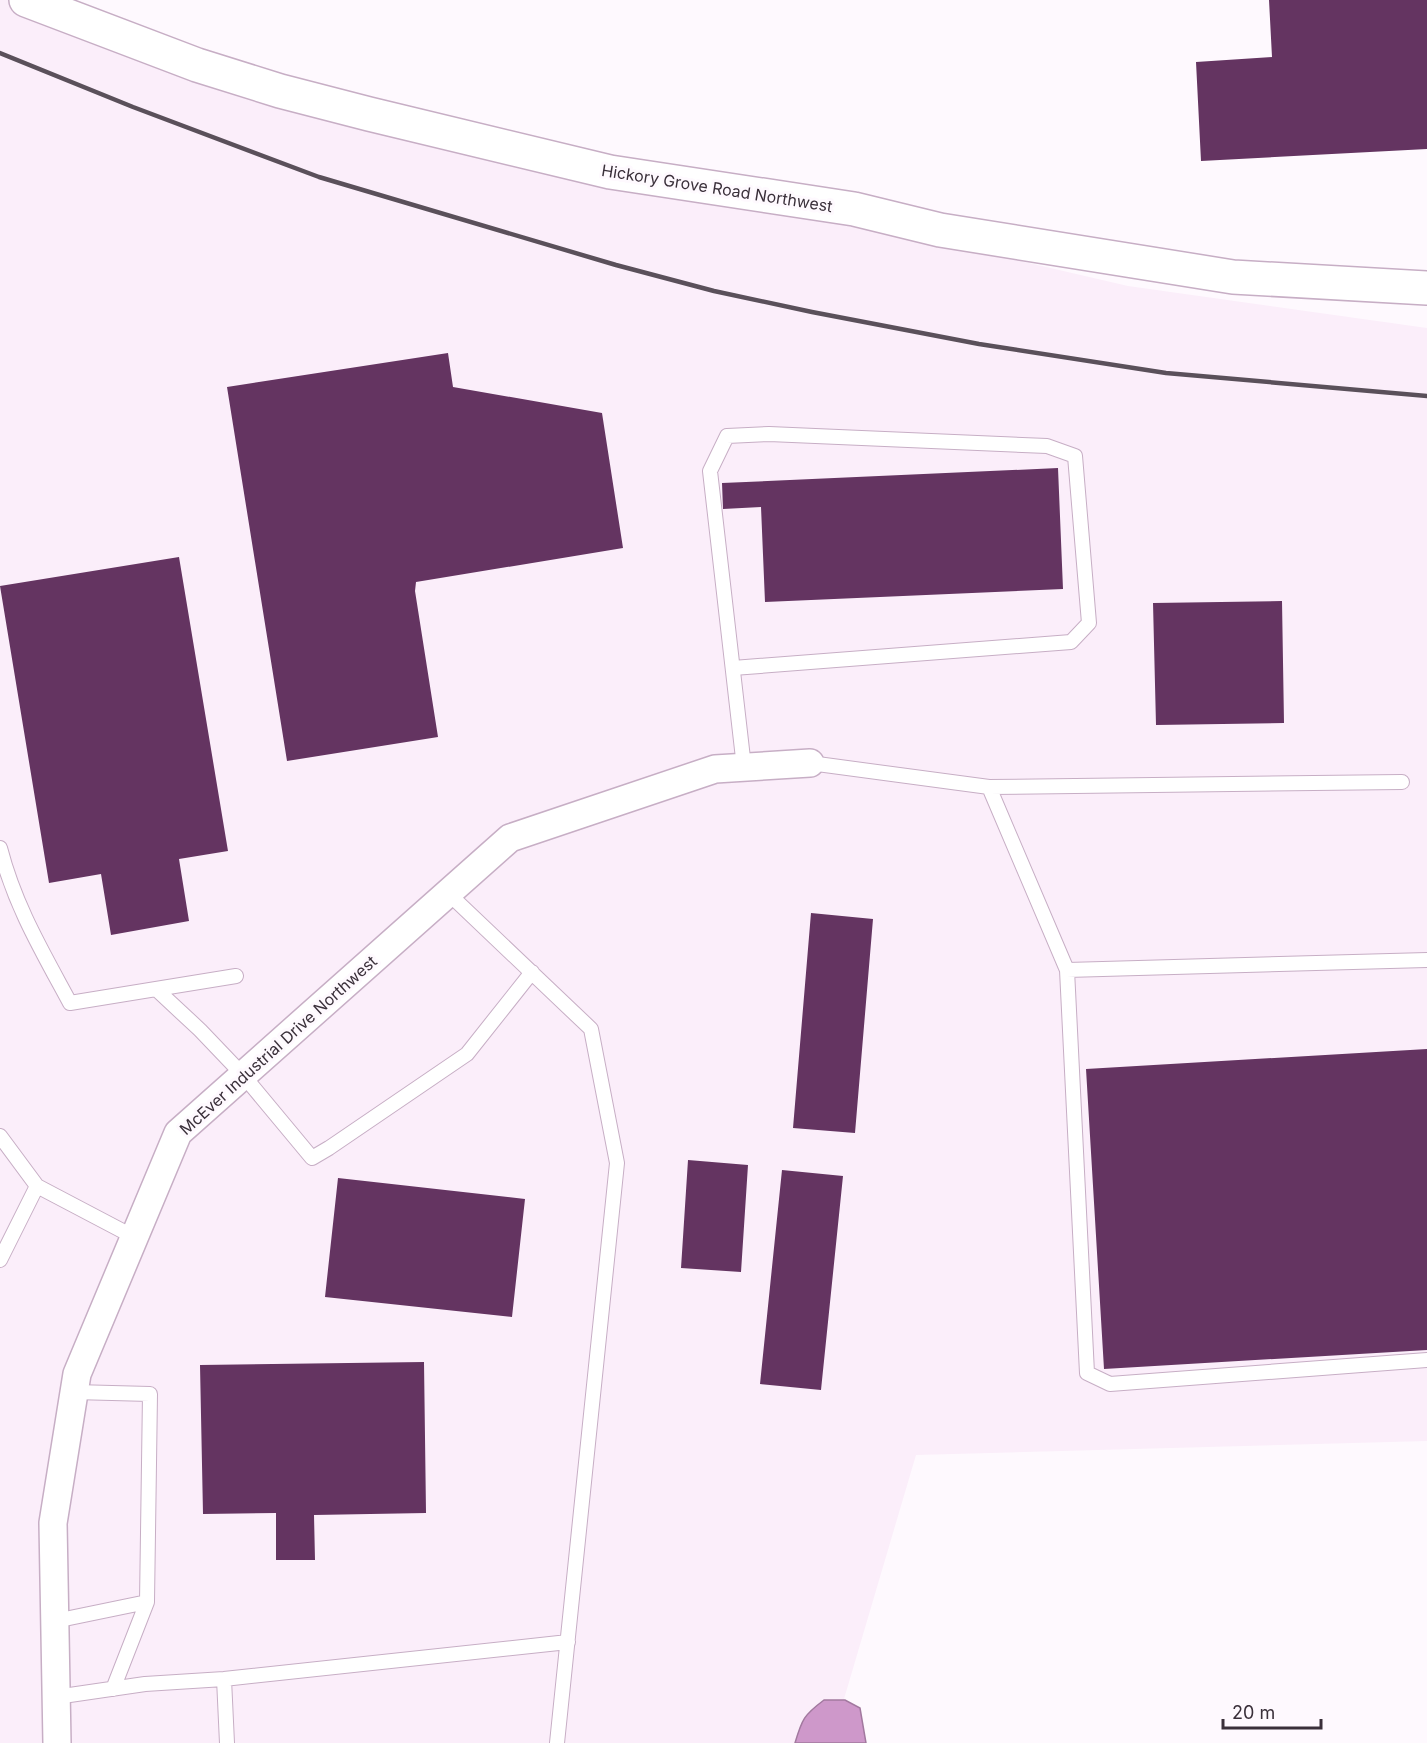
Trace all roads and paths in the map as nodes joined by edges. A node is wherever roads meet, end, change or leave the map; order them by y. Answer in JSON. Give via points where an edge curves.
{"nodes":[{"id":1,"x":26,"y":0,"type":"edge"},
{"id":2,"x":1427,"y":288,"type":"edge"},
{"id":3,"x":733,"y":668,"type":"junction"},
{"id":4,"x":810,"y":763,"type":"joint"},
{"id":5,"x":744,"y":767,"type":"junction"},
{"id":6,"x":1402,"y":782,"type":"dead end"},
{"id":7,"x":989,"y":787,"type":"junction"},
{"id":8,"x":0,"y":848,"type":"edge"},
{"id":9,"x":448,"y":893,"type":"junction"},
{"id":10,"x":1427,"y":960,"type":"edge"},
{"id":11,"x":1067,"y":970,"type":"junction"},
{"id":12,"x":532,"y":972,"type":"junction"},
{"id":13,"x":236,"y":976,"type":"dead end"},
{"id":14,"x":156,"y":989,"type":"junction"},
{"id":15,"x":243,"y":1075,"type":"junction"},
{"id":16,"x":0,"y":1136,"type":"edge"},
{"id":17,"x":37,"y":1186,"type":"junction"},
{"id":18,"x":134,"y":1237,"type":"junction"},
{"id":19,"x":0,"y":1260,"type":"edge"},
{"id":20,"x":1427,"y":1360,"type":"edge"},
{"id":21,"x":74,"y":1392,"type":"junction"},
{"id":22,"x":147,"y":1602,"type":"junction"},
{"id":23,"x":55,"y":1621,"type":"junction"},
{"id":24,"x":568,"y":1642,"type":"junction"},
{"id":25,"x":224,"y":1679,"type":"junction"},
{"id":26,"x":113,"y":1689,"type":"junction"},
{"id":27,"x":56,"y":1697,"type":"junction"},
{"id":28,"x":57,"y":1743,"type":"edge"},
{"id":29,"x":227,"y":1743,"type":"edge"},
{"id":30,"x":557,"y":1743,"type":"edge"}],
"edges":[{"from":1,"to":2,"type":"street","name":"Hickory Grove Road Northwest","via":[[196,65],[280,90],[610,172],[854,209],[940,230],[1233,277]]},
{"from":3,"to":3,"type":"lane","via":[[710,471],[726,436],[769,434],[1047,446],[1075,456],[1089,623],[1071,642]]},
{"from":3,"to":5,"type":"lane"},
{"from":4,"to":5,"type":"street","name":"McEver Industrial Drive Northwest"},
{"from":4,"to":7,"type":"lane"},
{"from":5,"to":9,"type":"street","name":"McEver Industrial Drive Northwest","via":[[715,769],[510,838]]},
{"from":6,"to":7,"type":"lane"},
{"from":7,"to":11,"type":"lane"},
{"from":8,"to":14,"type":"lane","via":[[29,927],[70,1003]]},
{"from":9,"to":12,"type":"lane"},
{"from":9,"to":15,"type":"street","name":"McEver Industrial Drive Northwest"},
{"from":10,"to":11,"type":"lane"},
{"from":11,"to":20,"type":"lane","via":[[1087,1372],[1110,1384]]},
{"from":12,"to":15,"type":"lane","via":[[467,1054],[312,1158]]},
{"from":12,"to":24,"type":"lane","via":[[591,1029],[617,1163]]},
{"from":13,"to":14,"type":"lane"},
{"from":14,"to":15,"type":"lane"},
{"from":15,"to":18,"type":"street","name":"McEver Industrial Drive Northwest","via":[[178,1132]]},
{"from":16,"to":17,"type":"lane"},
{"from":17,"to":18,"type":"lane"},
{"from":17,"to":19,"type":"lane"},
{"from":18,"to":21,"type":"street","name":"McEver Industrial Drive Northwest","via":[[77,1374]]},
{"from":21,"to":22,"type":"lane","via":[[150,1394]]},
{"from":21,"to":23,"type":"street","name":"McEver Industrial Drive Northwest","via":[[53,1523]]},
{"from":22,"to":23,"type":"lane"},
{"from":22,"to":26,"type":"lane"},
{"from":23,"to":27,"type":"street","name":"McEver Industrial Drive Northwest"},
{"from":24,"to":25,"type":"lane"},
{"from":24,"to":30,"type":"lane"},
{"from":25,"to":26,"type":"lane"},
{"from":25,"to":29,"type":"lane"},
{"from":26,"to":27,"type":"lane"},
{"from":27,"to":28,"type":"street","name":"McEver Industrial Drive Northwest"}]}
